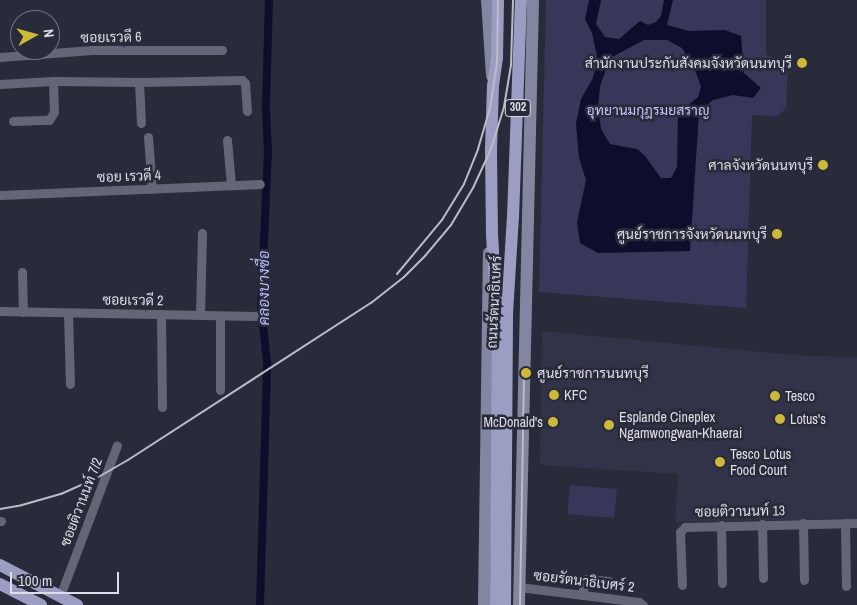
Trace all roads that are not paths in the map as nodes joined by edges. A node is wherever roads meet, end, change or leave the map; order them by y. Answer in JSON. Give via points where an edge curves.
{"nodes":[{"id":1,"x":487,"y":0,"type":"edge"},
{"id":2,"x":498,"y":0,"type":"edge"},
{"id":3,"x":521,"y":0,"type":"edge"},
{"id":4,"x":533,"y":0,"type":"edge"},
{"id":5,"x":222,"y":50,"type":"dead end"},
{"id":6,"x":0,"y":57,"type":"edge"},
{"id":7,"x":53,"y":81,"type":"junction"},
{"id":8,"x":139,"y":82,"type":"junction"},
{"id":9,"x":0,"y":84,"type":"edge"},
{"id":10,"x":493,"y":86,"type":"junction"},
{"id":11,"x":247,"y":112,"type":"dead end"},
{"id":12,"x":13,"y":121,"type":"dead end"},
{"id":13,"x":141,"y":123,"type":"dead end"},
{"id":14,"x":148,"y":137,"type":"dead end"},
{"id":15,"x":227,"y":140,"type":"dead end"},
{"id":16,"x":260,"y":184,"type":"dead end"},
{"id":17,"x":231,"y":185,"type":"junction"},
{"id":18,"x":152,"y":189,"type":"junction"},
{"id":19,"x":0,"y":195,"type":"edge"},
{"id":20,"x":202,"y":233,"type":"dead end"},
{"id":21,"x":492,"y":235,"type":"junction"},
{"id":22,"x":22,"y":272,"type":"dead end"},
{"id":23,"x":0,"y":311,"type":"edge"},
{"id":24,"x":23,"y":312,"type":"junction"},
{"id":25,"x":68,"y":313,"type":"junction"},
{"id":26,"x":161,"y":314,"type":"junction"},
{"id":27,"x":200,"y":315,"type":"junction"},
{"id":28,"x":220,"y":316,"type":"junction"},
{"id":29,"x":265,"y":316,"type":"dead end"},
{"id":30,"x":70,"y":384,"type":"dead end"},
{"id":31,"x":220,"y":390,"type":"dead end"},
{"id":32,"x":501,"y":390,"type":"junction"},
{"id":33,"x":162,"y":406,"type":"dead end"},
{"id":34,"x":117,"y":445,"type":"dead end"},
{"id":35,"x":803,"y":523,"type":"junction"},
{"id":36,"x":845,"y":523,"type":"junction"},
{"id":37,"x":857,"y":523,"type":"edge"},
{"id":38,"x":762,"y":524,"type":"junction"},
{"id":39,"x":721,"y":525,"type":"junction"},
{"id":40,"x":0,"y":565,"type":"edge"},
{"id":41,"x":763,"y":578,"type":"dead end"},
{"id":42,"x":804,"y":580,"type":"dead end"},
{"id":43,"x":609,"y":581,"type":"dead end"},
{"id":44,"x":0,"y":584,"type":"edge"},
{"id":45,"x":722,"y":584,"type":"dead end"},
{"id":46,"x":682,"y":585,"type":"dead end"},
{"id":47,"x":846,"y":586,"type":"dead end"},
{"id":48,"x":519,"y":587,"type":"junction"},
{"id":49,"x":582,"y":595,"type":"junction"},
{"id":50,"x":60,"y":596,"type":"junction"},
{"id":51,"x":41,"y":605,"type":"edge"},
{"id":52,"x":77,"y":605,"type":"edge"},
{"id":53,"x":484,"y":605,"type":"edge"},
{"id":54,"x":496,"y":605,"type":"edge"},
{"id":55,"x":505,"y":605,"type":"edge"},
{"id":56,"x":519,"y":605,"type":"edge"},
{"id":57,"x":643,"y":605,"type":"edge"}],
"edges":[{"from":1,"to":10,"type":"main road","name":"ถนนรัตนาธิเบศร์","number":"302"},
{"from":2,"to":10,"type":"main road","name":"ถนนรัตนาธิเบศร์","number":"302","via":[[498,58]]},
{"from":3,"to":32,"type":"main road","name":"ถนนรัตนาธิเบศร์","number":"302","via":[[513,217]]},
{"from":4,"to":48,"type":"main road"},
{"from":5,"to":6,"type":"street","name":"ซอยเรวดี 6","via":[[92,50]]},
{"from":7,"to":8,"type":"street"},
{"from":7,"to":9,"type":"street"},
{"from":7,"to":12,"type":"street","via":[[54,112],[49,120]]},
{"from":8,"to":11,"type":"street","via":[[242,80],[245,83]]},
{"from":8,"to":13,"type":"street"},
{"from":10,"to":21,"type":"main road","name":"ถนนรัตนาธิเบศร์","number":"302"},
{"from":14,"to":18,"type":"street"},
{"from":15,"to":17,"type":"street"},
{"from":16,"to":17,"type":"street","name":"ซอย เรวดี 4"},
{"from":17,"to":18,"type":"street","name":"ซอย เรวดี 4"},
{"from":18,"to":19,"type":"street","name":"ซอย เรวดี 4"},
{"from":20,"to":27,"type":"street"},
{"from":21,"to":32,"type":"main road","name":"ถนนรัตนาธิเบศร์"},
{"from":21,"to":53,"type":"main road","name":"ถนนรัตนาธิเบศร์","number":"302","via":[[488,278]]},
{"from":22,"to":24,"type":"street"},
{"from":23,"to":24,"type":"street","name":"ซอยเรวดี 2"},
{"from":24,"to":25,"type":"street","name":"ซอยเรวดี 2"},
{"from":25,"to":26,"type":"street","name":"ซอยเรวดี 2"},
{"from":25,"to":30,"type":"street"},
{"from":26,"to":27,"type":"street","name":"ซอยเรวดี 2"},
{"from":26,"to":33,"type":"street"},
{"from":27,"to":28,"type":"street","name":"ซอยเรวดี 2"},
{"from":28,"to":29,"type":"street","name":"ซอยเรวดี 2"},
{"from":28,"to":31,"type":"street"},
{"from":32,"to":54,"type":"main road","name":"ถนนรัตนาธิเบศร์"},
{"from":32,"to":55,"type":"main road","name":"ถนนรัตนาธิเบศร์"},
{"from":34,"to":50,"type":"street","name":"ซอยติวานนท์ 7/2"},
{"from":35,"to":36,"type":"street","name":"ซอยติวานนท์ 13"},
{"from":35,"to":38,"type":"street","name":"ซอยติวานนท์ 13"},
{"from":35,"to":42,"type":"street"},
{"from":36,"to":37,"type":"street","name":"ซอยติวานนท์ 13"},
{"from":36,"to":47,"type":"street"},
{"from":38,"to":39,"type":"street","name":"ซอยติวานนท์ 13"},
{"from":38,"to":41,"type":"street"},
{"from":39,"to":45,"type":"street"},
{"from":39,"to":46,"type":"street","name":"ซอยติวานนท์ 13","via":[[687,526],[680,532]]},
{"from":40,"to":50,"type":"main road"},
{"from":43,"to":49,"type":"street","via":[[586,579]]},
{"from":44,"to":51,"type":"main road"},
{"from":48,"to":49,"type":"street","name":"ซอยรัตนาธิเบศร์ 2"},
{"from":48,"to":56,"type":"main road"},
{"from":49,"to":57,"type":"street","name":"ซอยรัตนาธิเบศร์ 2"},
{"from":50,"to":52,"type":"main road"}]}
